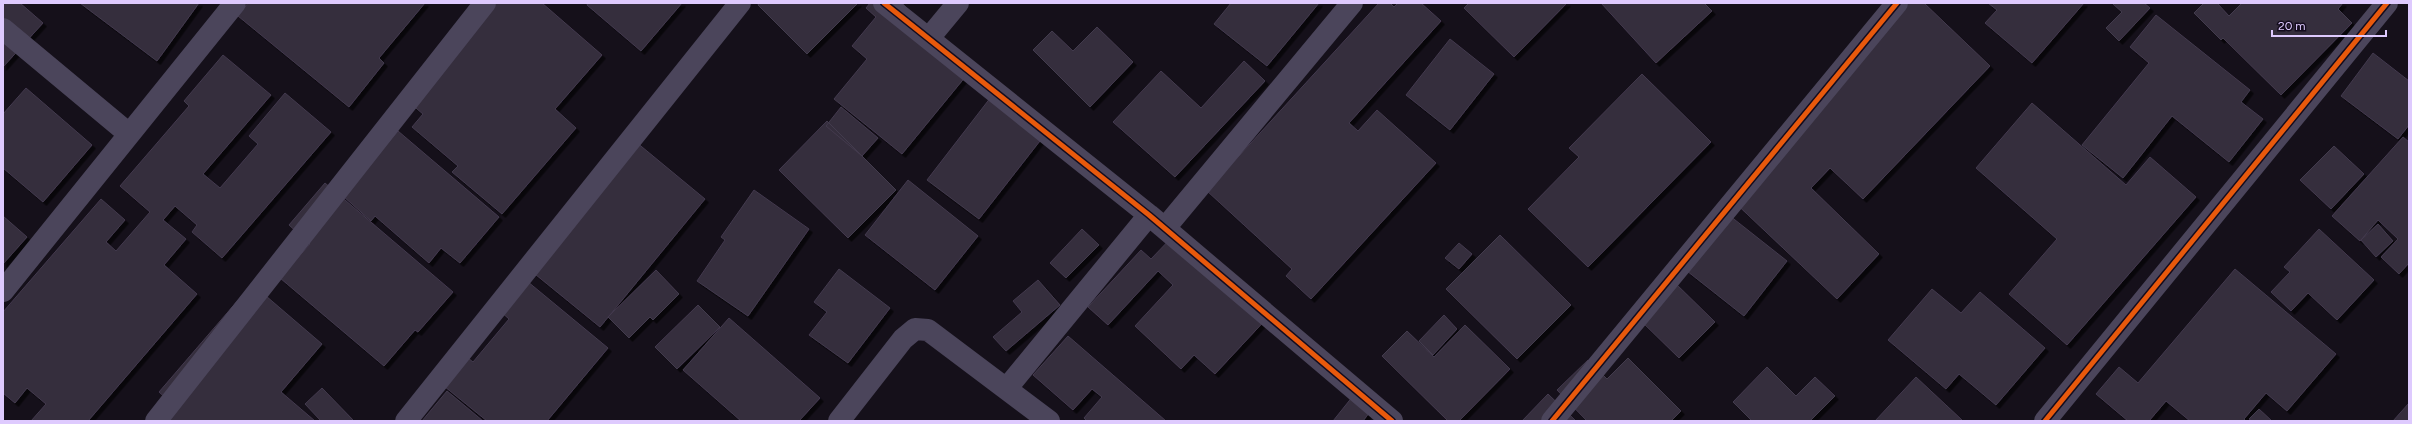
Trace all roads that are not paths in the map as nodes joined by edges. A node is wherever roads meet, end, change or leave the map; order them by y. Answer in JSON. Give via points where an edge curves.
{"nodes":[{"id":1,"x":235,"y":3,"type":"edge"},
{"id":2,"x":484,"y":3,"type":"edge"},
{"id":3,"x":740,"y":3,"type":"edge"},
{"id":4,"x":884,"y":3,"type":"edge"},
{"id":5,"x":958,"y":3,"type":"edge"},
{"id":6,"x":1352,"y":3,"type":"edge"},
{"id":7,"x":1897,"y":3,"type":"edge"},
{"id":8,"x":2387,"y":3,"type":"edge"},
{"id":9,"x":3,"y":30,"type":"edge"},
{"id":10,"x":929,"y":38,"type":"junction"},
{"id":11,"x":129,"y":134,"type":"junction"},
{"id":12,"x":1157,"y":222,"type":"junction"},
{"id":13,"x":3,"y":291,"type":"edge"},
{"id":14,"x":1007,"y":388,"type":"junction"},
{"id":15,"x":156,"y":421,"type":"edge"},
{"id":16,"x":406,"y":421,"type":"edge"},
{"id":17,"x":839,"y":421,"type":"edge"},
{"id":18,"x":1048,"y":421,"type":"edge"},
{"id":19,"x":1392,"y":421,"type":"edge"},
{"id":20,"x":1552,"y":421,"type":"edge"},
{"id":21,"x":2045,"y":421,"type":"edge"}],
"edges":[{"from":1,"to":11,"type":"street"},
{"from":2,"to":15,"type":"street"},
{"from":3,"to":16,"type":"street"},
{"from":4,"to":10,"type":"street"},
{"from":5,"to":10,"type":"street"},
{"from":6,"to":12,"type":"street"},
{"from":7,"to":20,"type":"street"},
{"from":8,"to":21,"type":"street"},
{"from":9,"to":11,"type":"street"},
{"from":10,"to":12,"type":"street"},
{"from":11,"to":13,"type":"street"},
{"from":12,"to":14,"type":"street"},
{"from":12,"to":19,"type":"street"},
{"from":14,"to":17,"type":"street","via":[[928,330],[915,329],[903,339]]},
{"from":14,"to":18,"type":"street"}]}
